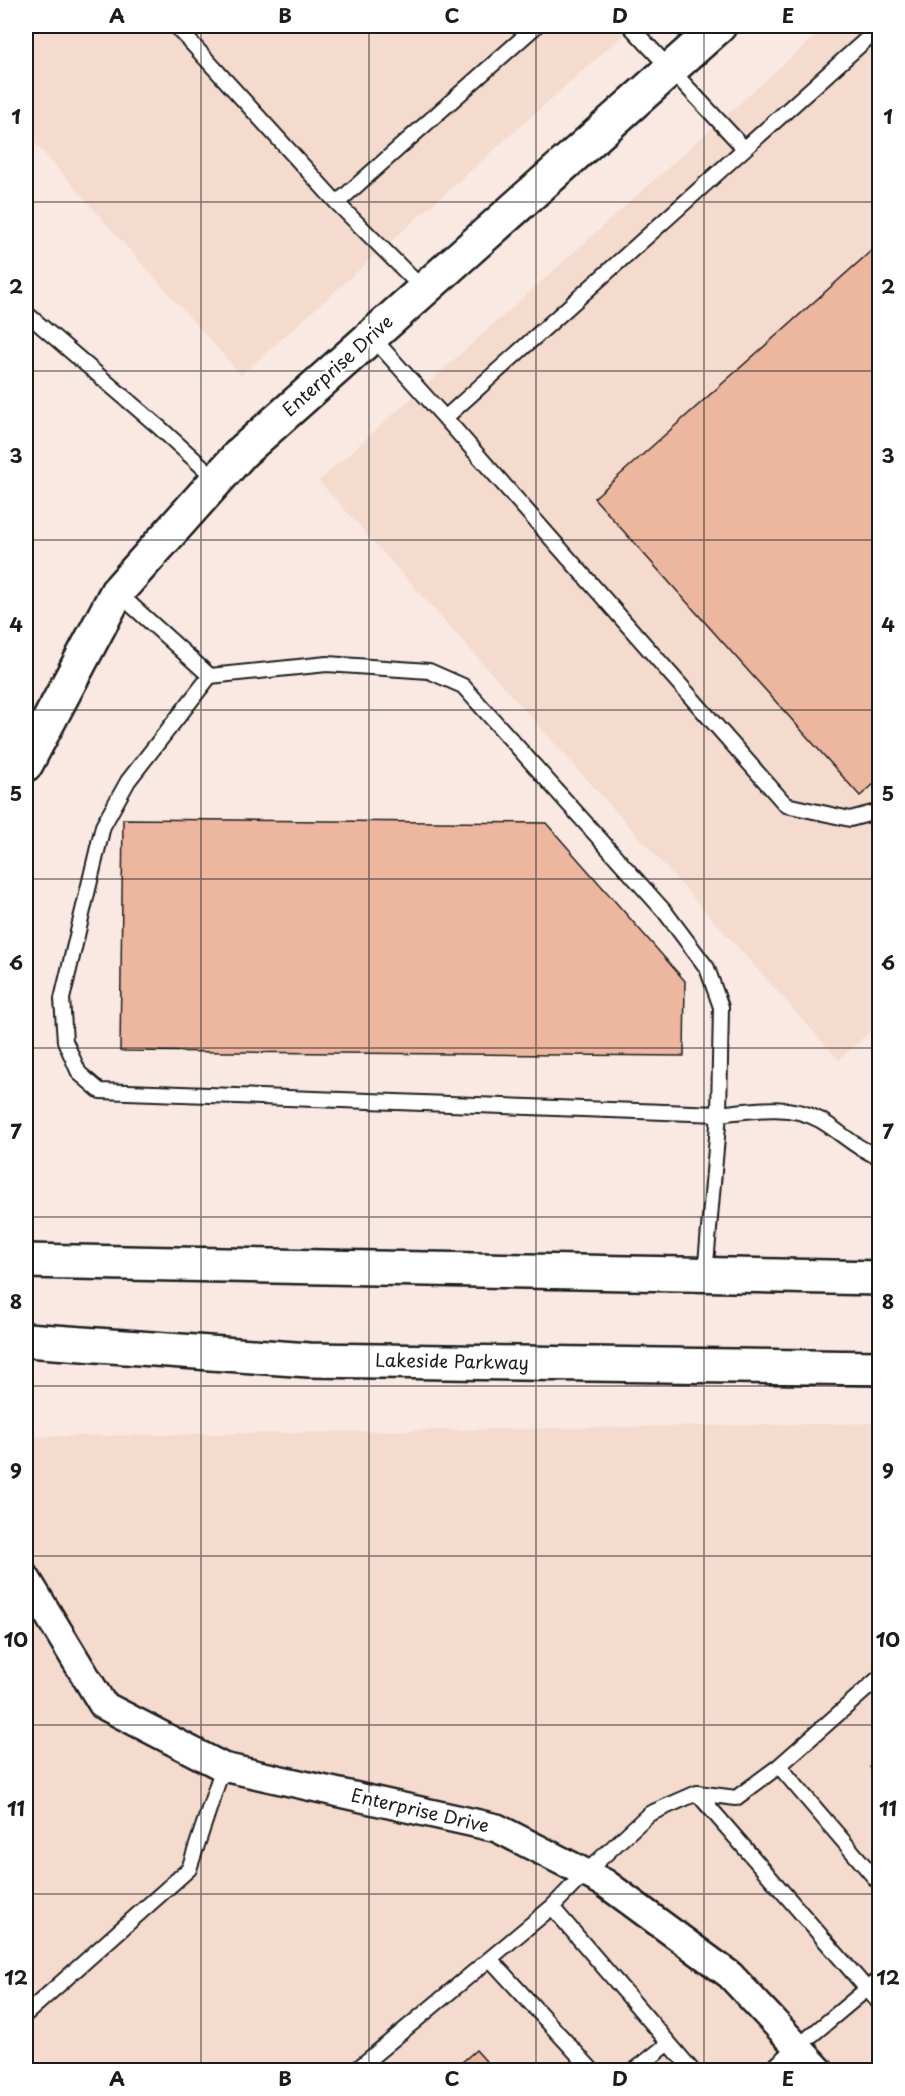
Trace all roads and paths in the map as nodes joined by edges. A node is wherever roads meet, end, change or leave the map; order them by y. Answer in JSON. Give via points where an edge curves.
{"nodes":[{"id":1,"x":176,"y":26,"type":"edge"},
{"id":2,"x":536,"y":26,"type":"edge"},
{"id":3,"x":630,"y":26,"type":"edge"},
{"id":4,"x":719,"y":26,"type":"edge"},
{"id":5,"x":879,"y":27,"type":"edge"},
{"id":6,"x":670,"y":69,"type":"junction"},
{"id":7,"x":744,"y":148,"type":"junction"},
{"id":8,"x":337,"y":203,"type":"junction"},
{"id":9,"x":423,"y":290,"type":"junction"},
{"id":10,"x":26,"y":313,"type":"edge"},
{"id":11,"x":372,"y":337,"type":"junction"},
{"id":12,"x":445,"y":418,"type":"junction"},
{"id":13,"x":217,"y":480,"type":"junction"},
{"id":14,"x":117,"y":592,"type":"junction"},
{"id":15,"x":210,"y":676,"type":"junction"},
{"id":16,"x":26,"y":764,"type":"edge"},
{"id":17,"x":879,"y":811,"type":"edge"},
{"id":18,"x":719,"y":1114,"type":"junction"},
{"id":19,"x":879,"y":1157,"type":"edge"},
{"id":20,"x":26,"y":1261,"type":"edge"},
{"id":21,"x":705,"y":1275,"type":"junction"},
{"id":22,"x":879,"y":1278,"type":"edge"},
{"id":23,"x":26,"y":1340,"type":"edge"},
{"id":24,"x":879,"y":1368,"type":"edge"},
{"id":25,"x":26,"y":1578,"type":"edge"},
{"id":26,"x":879,"y":1677,"type":"edge"},
{"id":27,"x":779,"y":1766,"type":"junction"},
{"id":28,"x":223,"y":1767,"type":"junction"},
{"id":29,"x":697,"y":1793,"type":"junction"},
{"id":30,"x":585,"y":1873,"type":"junction"},
{"id":31,"x":879,"y":1884,"type":"edge"},
{"id":32,"x":552,"y":1907,"type":"junction"},
{"id":33,"x":490,"y":1959,"type":"junction"},
{"id":34,"x":879,"y":1978,"type":"edge"},
{"id":35,"x":867,"y":1989,"type":"junction"},
{"id":36,"x":879,"y":2004,"type":"edge"},
{"id":37,"x":26,"y":2014,"type":"edge"},
{"id":38,"x":669,"y":2043,"type":"junction"},
{"id":39,"x":798,"y":2048,"type":"junction"},
{"id":40,"x":356,"y":2070,"type":"edge"},
{"id":41,"x":592,"y":2070,"type":"edge"},
{"id":42,"x":635,"y":2070,"type":"edge"},
{"id":43,"x":692,"y":2070,"type":"edge"},
{"id":44,"x":770,"y":2070,"type":"edge"},
{"id":45,"x":819,"y":2070,"type":"edge"}],
"edges":[{"from":1,"to":8,"type":"lane"},
{"from":2,"to":8,"type":"lane"},
{"from":3,"to":6,"type":"lane"},
{"from":4,"to":6,"type":"main road","name":"Enterprise Drive"},
{"from":5,"to":7,"type":"lane"},
{"from":6,"to":7,"type":"lane"},
{"from":6,"to":9,"type":"main road","name":"Enterprise Drive"},
{"from":7,"to":12,"type":"lane"},
{"from":8,"to":9,"type":"lane"},
{"from":9,"to":11,"type":"main road","name":"Enterprise Drive"},
{"from":10,"to":13,"type":"lane"},
{"from":11,"to":12,"type":"lane"},
{"from":11,"to":13,"type":"main road","name":"Enterprise Drive","via":[[242,452]]},
{"from":12,"to":17,"type":"lane","via":[[786,805],[850,819]]},
{"from":13,"to":14,"type":"main road","name":"Enterprise Drive"},
{"from":14,"to":15,"type":"lane"},
{"from":14,"to":16,"type":"main road","name":"Enterprise Drive"},
{"from":15,"to":18,"type":"lane","via":[[327,664],[429,671],[463,686],[665,912],[707,968],[721,1006]]},
{"from":15,"to":18,"type":"lane","via":[[128,781],[103,826],[62,999],[65,1041],[79,1073],[100,1091]]},
{"from":18,"to":19,"type":"lane","via":[[793,1110],[820,1120],[859,1149]]},
{"from":18,"to":21,"type":"lane"},
{"from":20,"to":21,"type":"main road"},
{"from":21,"to":22,"type":"main road"},
{"from":23,"to":24,"type":"main road","name":"Lakeside Parkway","via":[[309,1360]]},
{"from":25,"to":28,"type":"street","name":"Enterprise Drive","via":[[103,1705]]},
{"from":26,"to":27,"type":"lane"},
{"from":27,"to":29,"type":"lane","via":[[736,1798]]},
{"from":27,"to":31,"type":"lane"},
{"from":28,"to":30,"type":"street","name":"Enterprise Drive","via":[[496,1828]]},
{"from":28,"to":37,"type":"lane","via":[[189,1869]]},
{"from":29,"to":30,"type":"lane","via":[[649,1814]]},
{"from":29,"to":35,"type":"lane"},
{"from":30,"to":32,"type":"lane"},
{"from":30,"to":39,"type":"street","name":"Enterprise Drive","via":[[605,1883],[730,1975]]},
{"from":32,"to":33,"type":"lane"},
{"from":32,"to":38,"type":"lane"},
{"from":33,"to":40,"type":"lane"},
{"from":33,"to":41,"type":"lane"},
{"from":34,"to":35,"type":"lane"},
{"from":35,"to":36,"type":"lane"},
{"from":35,"to":39,"type":"lane"},
{"from":38,"to":42,"type":"lane"},
{"from":38,"to":43,"type":"lane"},
{"from":39,"to":44,"type":"lane"},
{"from":39,"to":45,"type":"street","name":"Enterprise Drive"}]}
